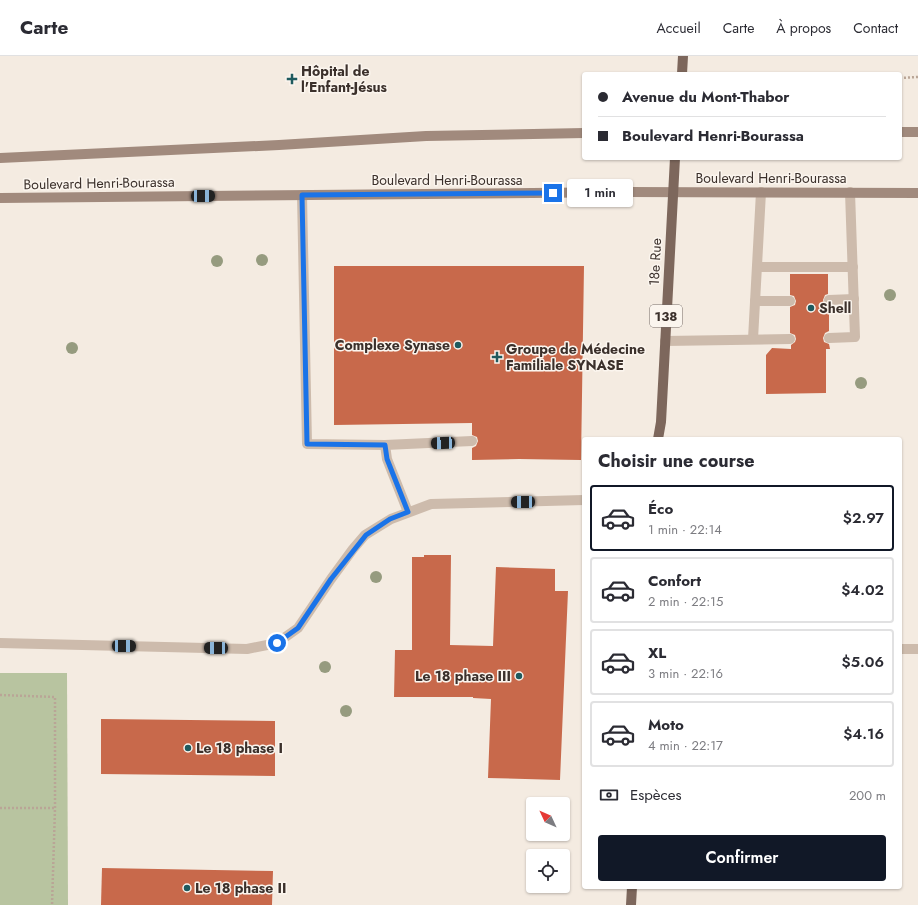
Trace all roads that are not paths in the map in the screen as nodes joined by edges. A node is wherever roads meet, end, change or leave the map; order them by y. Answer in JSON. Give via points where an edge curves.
{"nodes":[{"id":1,"x":684,"y":56,"type":"edge"},
{"id":2,"x":682,"y":72,"type":"edge"},
{"id":3,"x":902,"y":132,"type":"edge"},
{"id":4,"x":918,"y":132,"type":"edge"},
{"id":5,"x":582,"y":133,"type":"edge"},
{"id":6,"x":0,"y":158,"type":"edge"},
{"id":7,"x":675,"y":160,"type":"edge"},
{"id":8,"x":673,"y":192,"type":"junction"},
{"id":9,"x":761,"y":192,"type":"junction"},
{"id":10,"x":850,"y":192,"type":"junction"},
{"id":11,"x":918,"y":193,"type":"edge"},
{"id":12,"x":302,"y":195,"type":"junction"},
{"id":13,"x":0,"y":198,"type":"edge"},
{"id":14,"x":757,"y":267,"type":"junction"},
{"id":15,"x":853,"y":267,"type":"junction"},
{"id":16,"x":854,"y":299,"type":"junction"},
{"id":17,"x":829,"y":300,"type":"dead end"},
{"id":18,"x":755,"y":301,"type":"junction"},
{"id":19,"x":790,"y":301,"type":"dead end"},
{"id":20,"x":829,"y":338,"type":"dead end"},
{"id":21,"x":753,"y":339,"type":"junction"},
{"id":22,"x":790,"y":339,"type":"dead end"},
{"id":23,"x":665,"y":341,"type":"junction"},
{"id":24,"x":658,"y":437,"type":"edge"},
{"id":25,"x":472,"y":441,"type":"dead end"},
{"id":26,"x":385,"y":445,"type":"junction"},
{"id":27,"x":582,"y":500,"type":"edge"},
{"id":28,"x":408,"y":512,"type":"junction"},
{"id":29,"x":0,"y":643,"type":"edge"},
{"id":30,"x":902,"y":649,"type":"edge"},
{"id":31,"x":918,"y":649,"type":"edge"},
{"id":32,"x":632,"y":889,"type":"edge"},
{"id":33,"x":631,"y":905,"type":"edge"}],
"edges":[{"from":1,"to":2,"type":"main road"},
{"from":3,"to":4,"type":"main road"},
{"from":5,"to":6,"type":"main road","name":"Boulevard Henri-Bourassa","via":[[426,136]]},
{"from":7,"to":8,"type":"main road","name":"18e Rue","number":"138"},
{"from":8,"to":9,"type":"main road","name":"Boulevard Henri-Bourassa"},
{"from":8,"to":12,"type":"main road","name":"Boulevard Henri-Bourassa"},
{"from":8,"to":23,"type":"main road","name":"18e Rue","number":"138"},
{"from":9,"to":10,"type":"main road","name":"Boulevard Henri-Bourassa"},
{"from":9,"to":14,"type":"street"},
{"from":10,"to":11,"type":"main road","name":"Boulevard Henri-Bourassa"},
{"from":10,"to":15,"type":"street"},
{"from":12,"to":13,"type":"main road","name":"Boulevard Henri-Bourassa"},
{"from":12,"to":26,"type":"street","via":[[307,444]]},
{"from":14,"to":15,"type":"street"},
{"from":14,"to":18,"type":"street"},
{"from":15,"to":16,"type":"street"},
{"from":16,"to":17,"type":"street"},
{"from":16,"to":20,"type":"street","via":[[855,337]]},
{"from":18,"to":19,"type":"street"},
{"from":18,"to":21,"type":"street"},
{"from":21,"to":22,"type":"street"},
{"from":21,"to":23,"type":"street"},
{"from":23,"to":24,"type":"main road","name":"18e Rue","number":"138"},
{"from":25,"to":26,"type":"street"},
{"from":26,"to":28,"type":"street","via":[[387,459]]},
{"from":27,"to":28,"type":"street","via":[[430,504]]},
{"from":28,"to":29,"type":"street","via":[[390,519],[366,535],[331,579],[298,628],[277,643],[247,649]]},
{"from":30,"to":31,"type":"street"},
{"from":32,"to":33,"type":"main road"}]}
